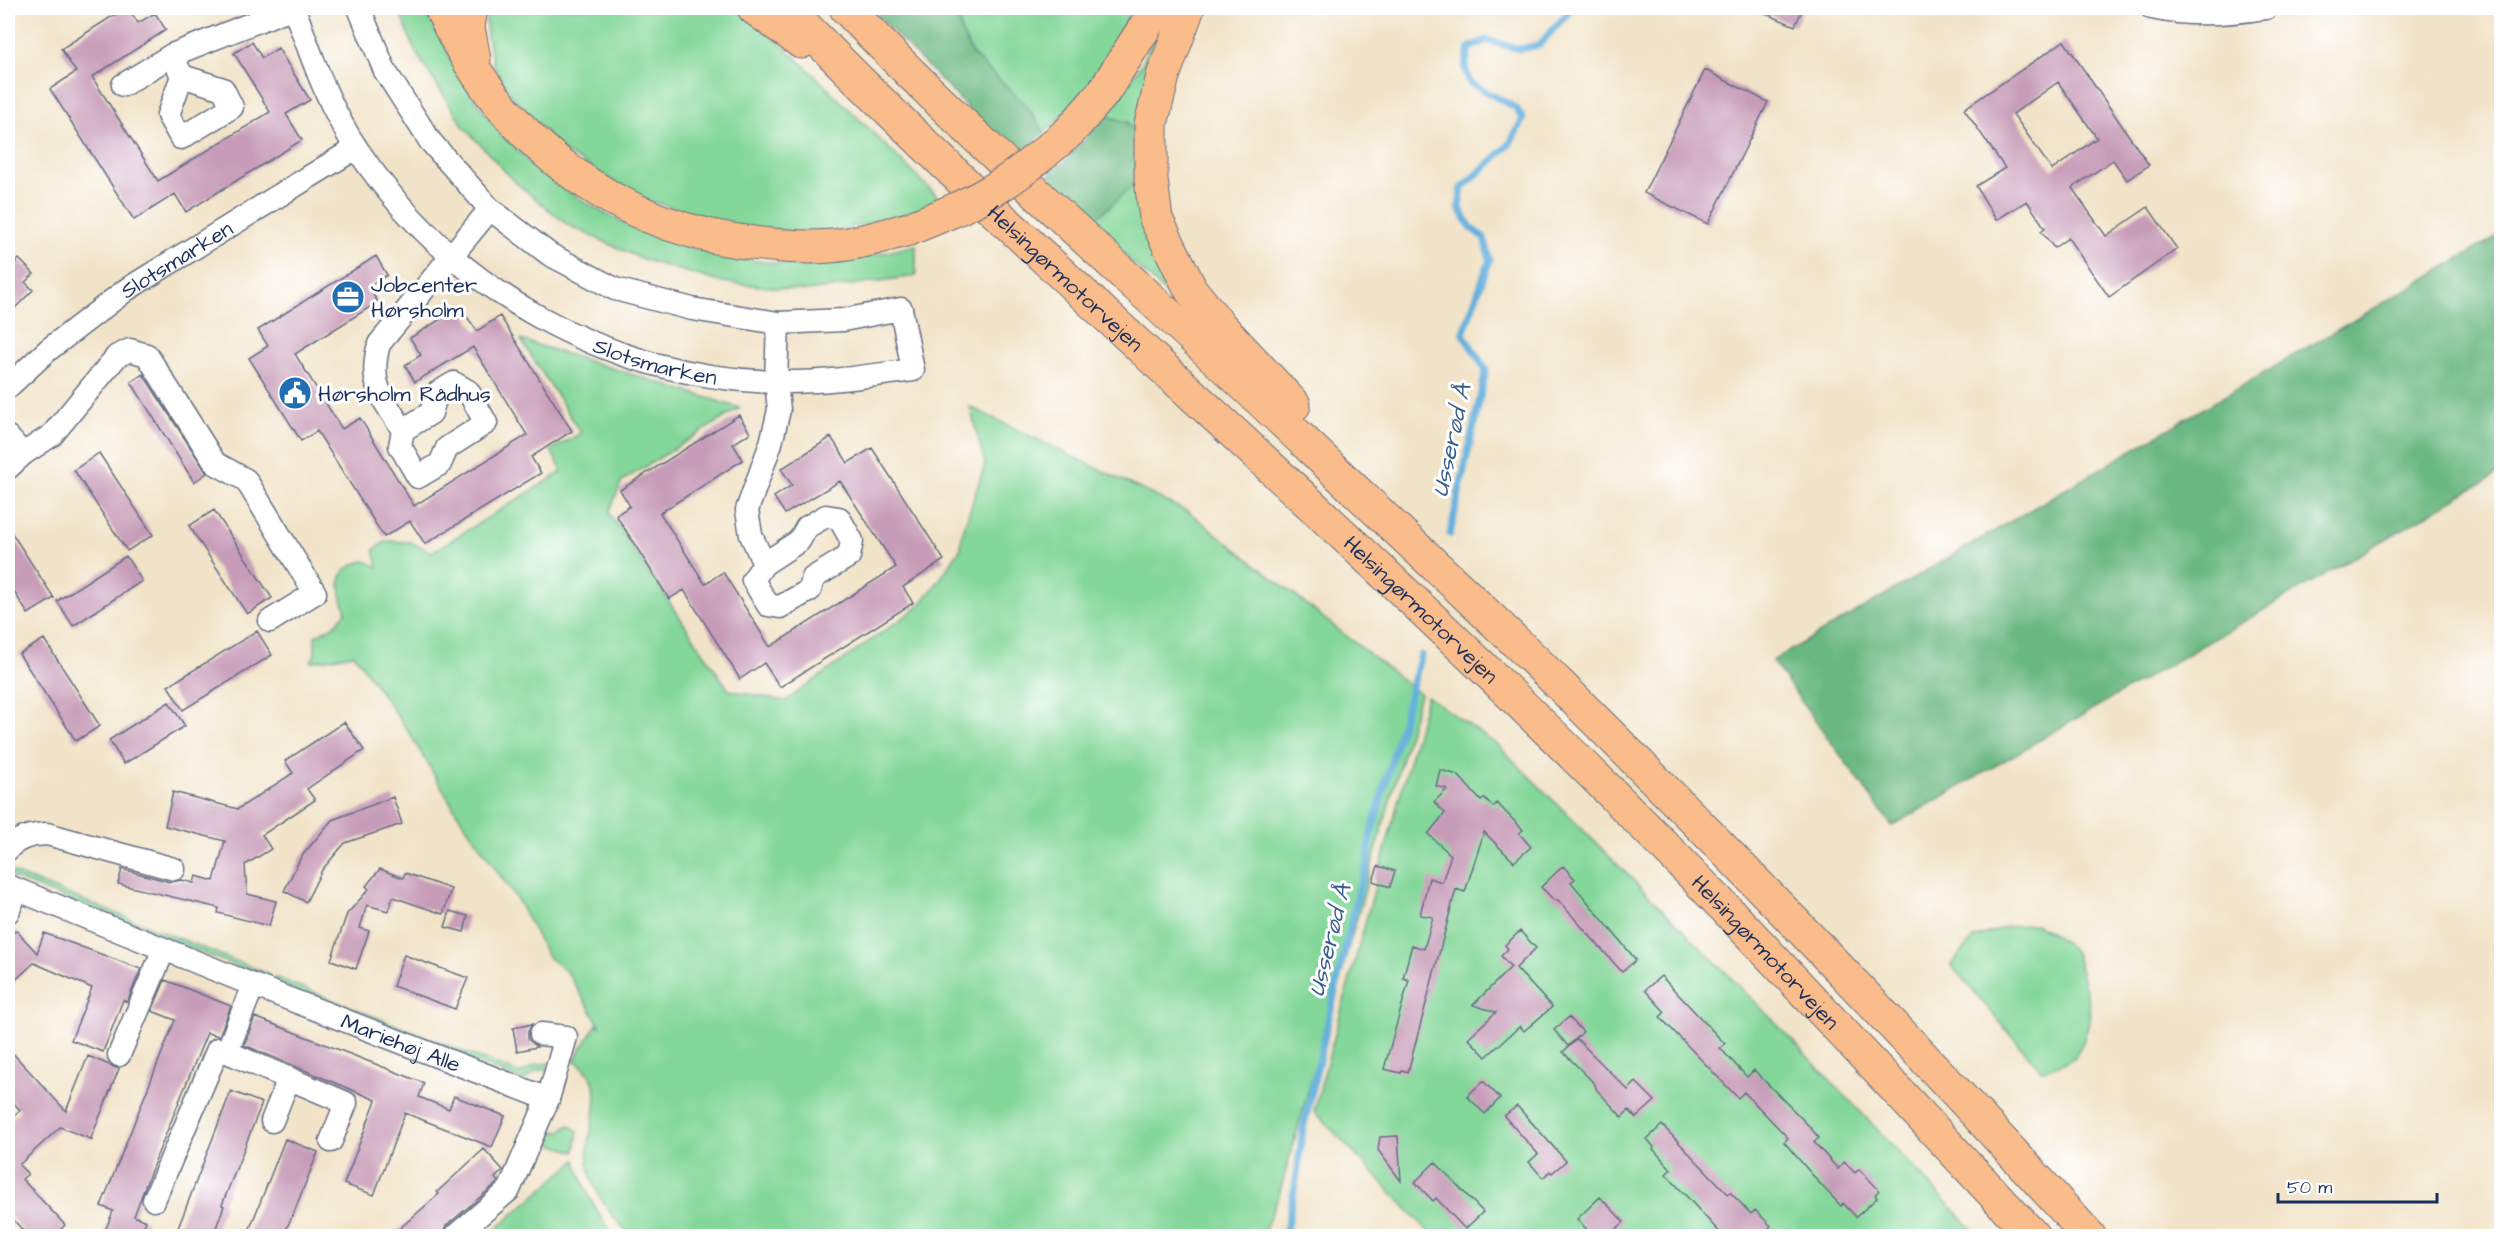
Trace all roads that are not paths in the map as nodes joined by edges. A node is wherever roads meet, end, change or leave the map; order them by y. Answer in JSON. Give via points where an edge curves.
{"nodes":[{"id":1,"x":292,"y":8,"type":"edge"},
{"id":2,"x":359,"y":8,"type":"edge"},
{"id":3,"x":441,"y":8,"type":"edge"},
{"id":4,"x":471,"y":8,"type":"edge"},
{"id":5,"x":754,"y":8,"type":"edge"},
{"id":6,"x":787,"y":8,"type":"edge"},
{"id":7,"x":846,"y":8,"type":"edge"},
{"id":8,"x":1142,"y":8,"type":"edge"},
{"id":9,"x":1157,"y":8,"type":"edge"},
{"id":10,"x":1188,"y":8,"type":"edge"},
{"id":11,"x":2152,"y":8,"type":"edge"},
{"id":12,"x":2266,"y":8,"type":"edge"},
{"id":13,"x":172,"y":55,"type":"junction"},
{"id":14,"x":1127,"y":58,"type":"junction"},
{"id":15,"x":477,"y":70,"type":"junction"},
{"id":16,"x":182,"y":76,"type":"dead end"},
{"id":17,"x":123,"y":85,"type":"dead end"},
{"id":18,"x":875,"y":98,"type":"junction"},
{"id":19,"x":356,"y":148,"type":"junction"},
{"id":20,"x":490,"y":209,"type":"junction"},
{"id":21,"x":452,"y":255,"type":"junction"},
{"id":22,"x":778,"y":322,"type":"junction"},
{"id":23,"x":776,"y":382,"type":"junction"},
{"id":24,"x":8,"y":387,"type":"edge"},
{"id":25,"x":403,"y":430,"type":"dead end"},
{"id":26,"x":8,"y":437,"type":"edge"},
{"id":27,"x":15,"y":461,"type":"edge"},
{"id":28,"x":764,"y":564,"type":"junction"},
{"id":29,"x":270,"y":621,"type":"dead end"},
{"id":30,"x":1558,"y":683,"type":"junction"},
{"id":31,"x":8,"y":849,"type":"edge"},
{"id":32,"x":174,"y":869,"type":"dead end"},
{"id":33,"x":12,"y":888,"type":"edge"},
{"id":34,"x":8,"y":912,"type":"edge"},
{"id":35,"x":164,"y":949,"type":"junction"},
{"id":36,"x":253,"y":986,"type":"junction"},
{"id":37,"x":541,"y":1034,"type":"dead end"},
{"id":38,"x":227,"y":1052,"type":"junction"},
{"id":39,"x":119,"y":1055,"type":"dead end"},
{"id":40,"x":289,"y":1078,"type":"junction"},
{"id":41,"x":548,"y":1098,"type":"junction"},
{"id":42,"x":272,"y":1121,"type":"dead end"},
{"id":43,"x":331,"y":1141,"type":"dead end"},
{"id":44,"x":154,"y":1200,"type":"dead end"},
{"id":45,"x":455,"y":1236,"type":"edge"},
{"id":46,"x":2033,"y":1236,"type":"edge"},
{"id":47,"x":2089,"y":1236,"type":"edge"}],
"edges":[{"from":1,"to":13,"type":"street","name":"Slotsmarken"},
{"from":1,"to":19,"type":"street","name":"Slotsmarken","via":[[320,78]]},
{"from":2,"to":20,"type":"street","name":"Slotsmarken","via":[[385,71],[430,141]]},
{"from":3,"to":15,"type":"highway"},
{"from":4,"to":15,"type":"highway","via":[[468,27]]},
{"from":5,"to":18,"type":"highway"},
{"from":6,"to":18,"type":"highway","name":"Helsingørmotorvejen"},
{"from":7,"to":30,"type":"highway","name":"Helsingørmotorvejen","via":[[1012,172]]},
{"from":8,"to":14,"type":"highway"},
{"from":9,"to":14,"type":"highway"},
{"from":10,"to":30,"type":"highway","via":[[1163,76],[1151,124],[1154,211],[1186,281],[1221,327],[1295,406],[1468,573]]},
{"from":11,"to":12,"type":"street","via":[[2235,13]]},
{"from":13,"to":16,"type":"street"},
{"from":13,"to":17,"type":"street","name":"Slotsmarken"},
{"from":14,"to":15,"type":"highway","bridge":true,"via":[[1070,131],[1000,186],[909,229],[847,244],[790,247],[736,242],[677,228],[625,207],[533,142],[502,109]]},
{"from":18,"to":46,"type":"highway","name":"Helsingørmotorvejen","via":[[1355,546],[1547,731],[1723,907]]},
{"from":19,"to":21,"type":"street","name":"Slotsmarken","via":[[402,207]]},
{"from":19,"to":24,"type":"street","name":"Slotsmarken","via":[[126,290],[48,350]]},
{"from":20,"to":21,"type":"street"},
{"from":20,"to":22,"type":"street","name":"Slotsmarken","via":[[549,254],[615,289],[692,309]]},
{"from":21,"to":23,"type":"street","name":"Slotsmarken","via":[[502,295],[555,327],[614,353],[687,372]]},
{"from":21,"to":25,"type":"street","via":[[379,344],[374,364],[375,386]]},
{"from":22,"to":23,"type":"street"},
{"from":22,"to":23,"type":"street","name":"Slotsmarken","via":[[843,320],[901,309],[913,370],[832,381]]},
{"from":23,"to":28,"type":"street","via":[[780,410],[747,510],[751,535]]},
{"from":26,"to":27,"type":"street"},
{"from":27,"to":29,"type":"street","via":[[52,435],[117,356],[130,350],[147,355],[216,463],[246,480],[315,593]]},
{"from":28,"to":28,"type":"street","via":[[799,541],[807,527],[826,516],[839,519],[852,541],[849,556],[813,578],[810,590],[780,607],[768,605],[753,580]]},
{"from":30,"to":47,"type":"highway","name":"Helsingørmotorvejen","via":[[1880,1012]]},
{"from":31,"to":32,"type":"street","via":[[28,835],[47,834]]},
{"from":33,"to":34,"type":"street","name":"Mariehøj Alle"},
{"from":33,"to":35,"type":"street","name":"Mariehøj Alle"},
{"from":35,"to":36,"type":"street","name":"Mariehøj Alle"},
{"from":35,"to":39,"type":"street"},
{"from":36,"to":38,"type":"street"},
{"from":36,"to":41,"type":"street","name":"Mariehøj Alle"},
{"from":37,"to":41,"type":"street","via":[[566,1037]]},
{"from":38,"to":40,"type":"street"},
{"from":38,"to":44,"type":"street","via":[[218,1049]]},
{"from":40,"to":42,"type":"street"},
{"from":40,"to":43,"type":"street","via":[[346,1103]]},
{"from":41,"to":45,"type":"street","via":[[509,1190]]}]}
